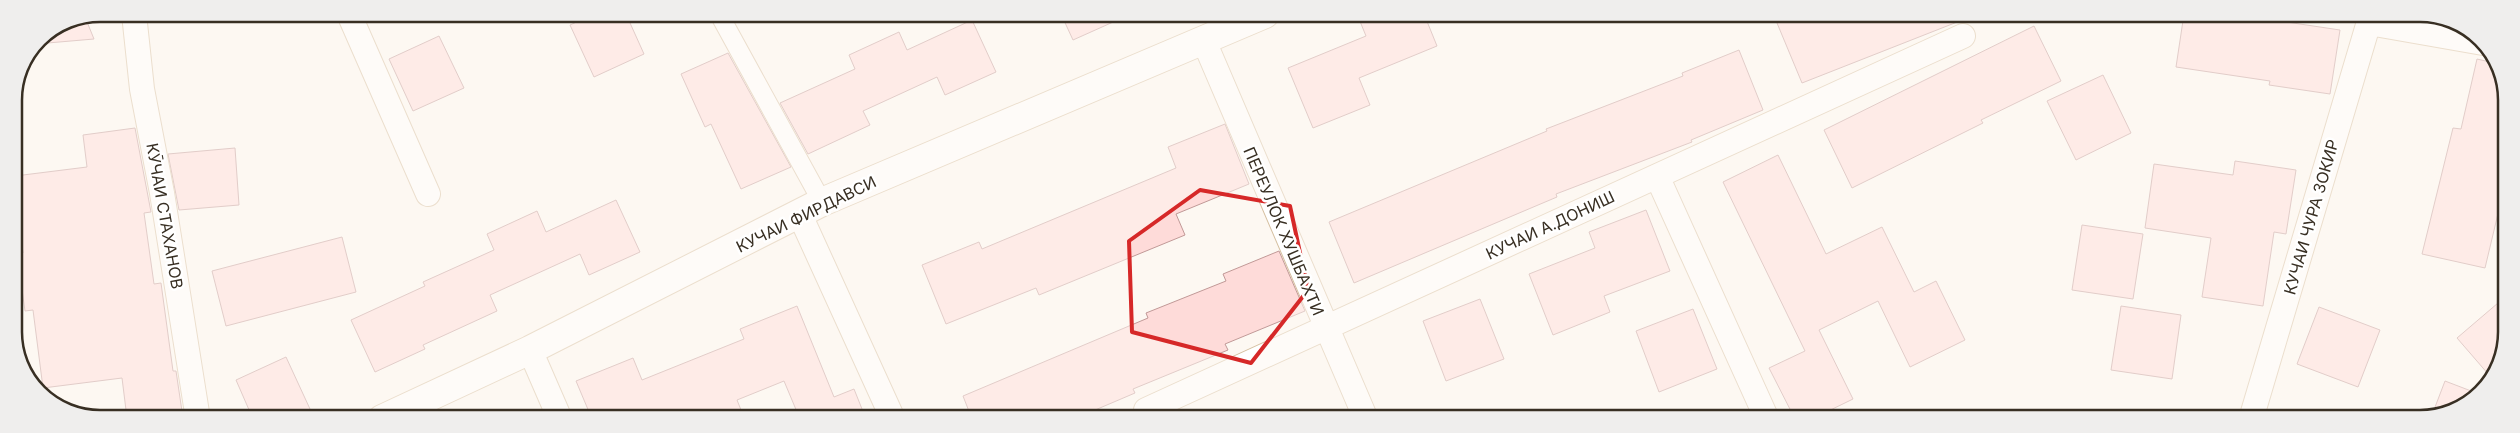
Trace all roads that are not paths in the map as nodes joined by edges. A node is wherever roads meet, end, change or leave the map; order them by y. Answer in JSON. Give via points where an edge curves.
{"nodes":[{"id":1,"x":135,"y":22,"type":"edge"},
{"id":2,"x":353,"y":22,"type":"edge"},
{"id":3,"x":723,"y":22,"type":"edge"},
{"id":4,"x":1247,"y":22,"type":"edge"},
{"id":5,"x":2369,"y":22,"type":"edge"},
{"id":6,"x":2384,"y":22,"type":"edge"},
{"id":7,"x":1963,"y":36,"type":"dead end"},
{"id":8,"x":2468,"y":40,"type":"edge"},
{"id":9,"x":1204,"y":41,"type":"junction"},
{"id":10,"x":1657,"y":176,"type":"junction"},
{"id":11,"x":428,"y":194,"type":"dead end"},
{"id":12,"x":811,"y":209,"type":"junction"},
{"id":13,"x":1325,"y":327,"type":"junction"},
{"id":14,"x":530,"y":350,"type":"junction"},
{"id":15,"x":197,"y":410,"type":"edge"},
{"id":16,"x":401,"y":410,"type":"edge"},
{"id":17,"x":556,"y":410,"type":"edge"},
{"id":18,"x":889,"y":410,"type":"edge"},
{"id":19,"x":1153,"y":410,"type":"edge"},
{"id":20,"x":1362,"y":410,"type":"edge"},
{"id":21,"x":1763,"y":410,"type":"edge"},
{"id":22,"x":2254,"y":410,"type":"edge"}],
"edges":[{"from":1,"to":15,"type":"street","name":"КӮЧАИ СТАХАНОВ","via":[[142,89]]},
{"from":2,"to":11,"type":"street"},
{"from":3,"to":12,"type":"street"},
{"from":4,"to":9,"type":"street","name":"КУЧАИ ФИРДАВСИ"},
{"from":5,"to":22,"type":"street","name":"КУЧАИ ЧУРА ЗОКИР"},
{"from":6,"to":8,"type":"street"},
{"from":7,"to":10,"type":"street","name":"КУЧАИ А.ДОНИШ"},
{"from":9,"to":12,"type":"street","name":"КУЧАИ ФИРДАВСИ"},
{"from":9,"to":13,"type":"street","name":"ПЕРЕУЛОК ХУШБАХТИ"},
{"from":10,"to":13,"type":"street","name":"КУЧАИ А.ДОНИШ"},
{"from":10,"to":21,"type":"street"},
{"from":12,"to":14,"type":"street","name":"КУЧАИ ФИРДАВСИ"},
{"from":12,"to":18,"type":"street"},
{"from":13,"to":19,"type":"street","name":"КУЧАИ А.ДОНИШ"},
{"from":13,"to":20,"type":"street","name":"ПЕРЕУЛОК ХУШБАХТИ"},
{"from":14,"to":16,"type":"street","name":"КУЧАИ ФИРДАВСИ"},
{"from":14,"to":17,"type":"street"}]}
